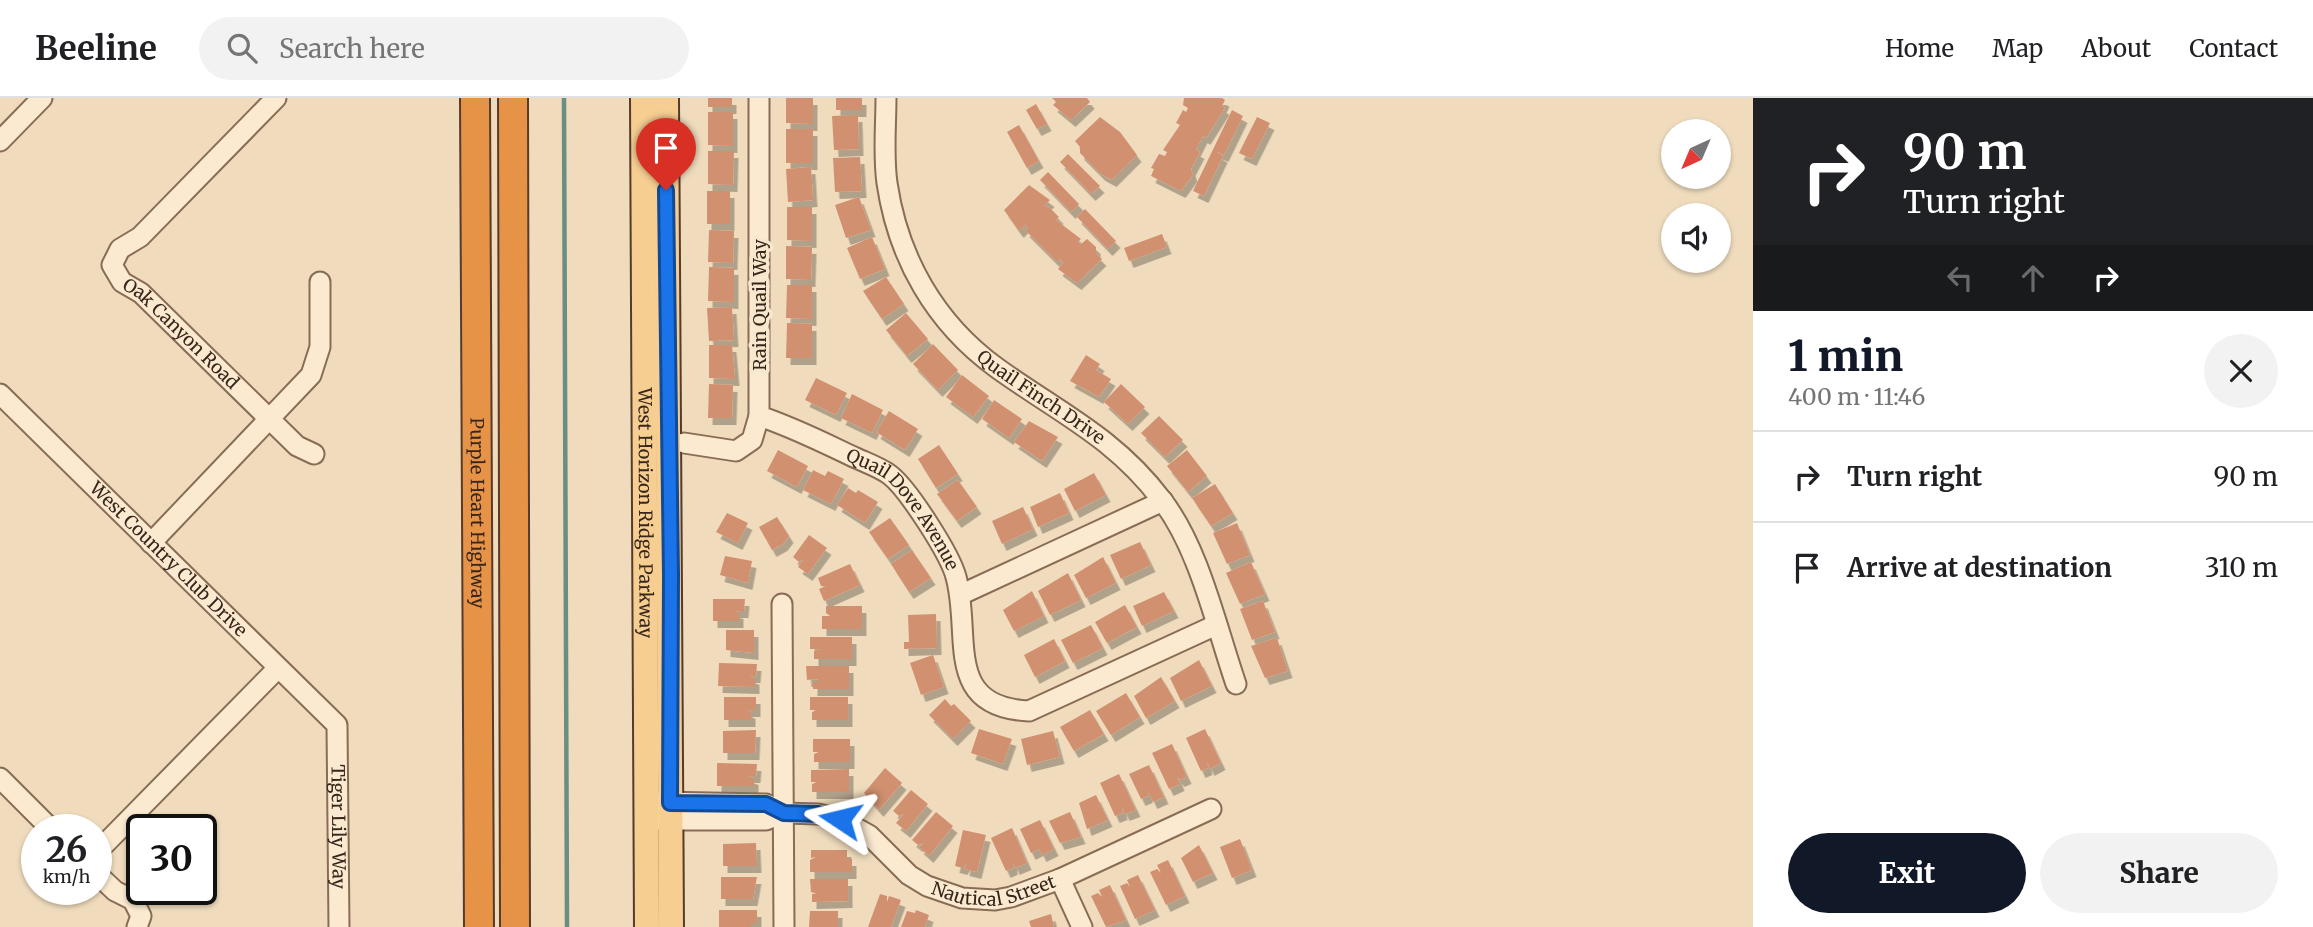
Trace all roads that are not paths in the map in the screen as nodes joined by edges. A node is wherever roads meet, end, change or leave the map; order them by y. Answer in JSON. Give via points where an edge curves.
{"nodes":[{"id":1,"x":42,"y":98,"type":"edge"},
{"id":2,"x":275,"y":98,"type":"edge"},
{"id":3,"x":475,"y":98,"type":"edge"},
{"id":4,"x":513,"y":98,"type":"edge"},
{"id":5,"x":643,"y":98,"type":"edge"},
{"id":6,"x":666,"y":98,"type":"edge"},
{"id":7,"x":759,"y":98,"type":"edge"},
{"id":8,"x":886,"y":98,"type":"edge"},
{"id":9,"x":0,"y":141,"type":"edge"},
{"id":10,"x":320,"y":282,"type":"dead end"},
{"id":11,"x":0,"y":394,"type":"edge"},
{"id":12,"x":759,"y":416,"type":"junction"},
{"id":13,"x":271,"y":420,"type":"junction"},
{"id":14,"x":676,"y":444,"type":"junction"},
{"id":15,"x":314,"y":454,"type":"dead end"},
{"id":16,"x":644,"y":492,"type":"junction"},
{"id":17,"x":1163,"y":501,"type":"junction"},
{"id":18,"x":151,"y":543,"type":"junction"},
{"id":19,"x":960,"y":595,"type":"junction"},
{"id":20,"x":782,"y":604,"type":"dead end"},
{"id":21,"x":1216,"y":625,"type":"junction"},
{"id":22,"x":278,"y":667,"type":"junction"},
{"id":23,"x":1236,"y":684,"type":"dead end"},
{"id":24,"x":337,"y":725,"type":"joint"},
{"id":25,"x":0,"y":778,"type":"edge"},
{"id":26,"x":1211,"y":808,"type":"dead end"},
{"id":27,"x":658,"y":811,"type":"junction"},
{"id":28,"x":784,"y":813,"type":"junction"},
{"id":29,"x":36,"y":814,"type":"edge"},
{"id":30,"x":112,"y":837,"type":"edge"},
{"id":31,"x":1060,"y":879,"type":"junction"},
{"id":32,"x":112,"y":888,"type":"edge"},
{"id":33,"x":139,"y":921,"type":"edge"},
{"id":34,"x":339,"y":927,"type":"edge"},
{"id":35,"x":479,"y":927,"type":"edge"},
{"id":36,"x":515,"y":927,"type":"edge"},
{"id":37,"x":647,"y":927,"type":"edge"},
{"id":38,"x":671,"y":927,"type":"edge"},
{"id":39,"x":784,"y":927,"type":"edge"},
{"id":40,"x":1082,"y":927,"type":"edge"}],
"edges":[{"from":1,"to":9,"type":"street"},
{"from":2,"to":13,"type":"street","name":"Oak Canyon Road","via":[[140,237],[120,249],[112,265],[122,282],[141,293]]},
{"from":3,"to":35,"type":"highway","name":"Purple Heart Highway"},
{"from":4,"to":36,"type":"highway","name":"Purple Heart Highway"},
{"from":5,"to":16,"type":"main road","name":"West Horizon Ridge Parkway"},
{"from":6,"to":14,"type":"main road","name":"West Horizon Ridge Parkway","via":[[667,421]]},
{"from":7,"to":12,"type":"street","name":"Rain Quail Way"},
{"from":8,"to":17,"type":"street","name":"Quail Finch Drive","via":[[886,180],[895,225],[908,262],[934,305],[963,340],[996,368],[1116,448]]},
{"from":10,"to":13,"type":"street","via":[[318,361],[301,390]]},
{"from":11,"to":18,"type":"street","name":"West Country Club Drive"},
{"from":12,"to":14,"type":"street","name":"Rain Quail Way","via":[[752,440],[736,451]]},
{"from":12,"to":19,"type":"street","name":"Quail Dove Avenue","via":[[790,426],[890,475],[951,561]]},
{"from":13,"to":15,"type":"street","via":[[297,446]]},
{"from":13,"to":18,"type":"street"},
{"from":14,"to":16,"type":"main road","via":[[654,460]]},
{"from":14,"to":27,"type":"main road","name":"West Horizon Ridge Parkway"},
{"from":16,"to":27,"type":"main road","name":"West Horizon Ridge Parkway"},
{"from":17,"to":19,"type":"street"},
{"from":17,"to":21,"type":"street","name":"Quail Finch Drive","via":[[1193,557]]},
{"from":18,"to":22,"type":"street","name":"West Country Club Drive"},
{"from":19,"to":21,"type":"street","name":"Quail Dove Avenue","via":[[965,665],[972,687],[1005,710],[1029,711]]},
{"from":20,"to":28,"type":"street"},
{"from":21,"to":23,"type":"street","name":"Quail Finch Drive"},
{"from":22,"to":24,"type":"street","name":"West Country Club Drive"},
{"from":22,"to":30,"type":"street"},
{"from":24,"to":34,"type":"street","name":"Tiger Lily Way"},
{"from":25,"to":29,"type":"street"},
{"from":26,"to":31,"type":"street","name":"Nautical Street"},
{"from":27,"to":28,"type":"street","name":"Nautical Street","via":[[766,820]]},
{"from":27,"to":37,"type":"main road","name":"West Horizon Ridge Parkway"},
{"from":27,"to":38,"type":"main road","name":"West Horizon Ridge Parkway"},
{"from":28,"to":31,"type":"street","name":"Nautical Street","via":[[840,819],[869,835],[918,881],[944,894],[995,900]]},
{"from":28,"to":39,"type":"street"},
{"from":31,"to":40,"type":"street"},
{"from":32,"to":33,"type":"street","via":[[134,900]]}]}
